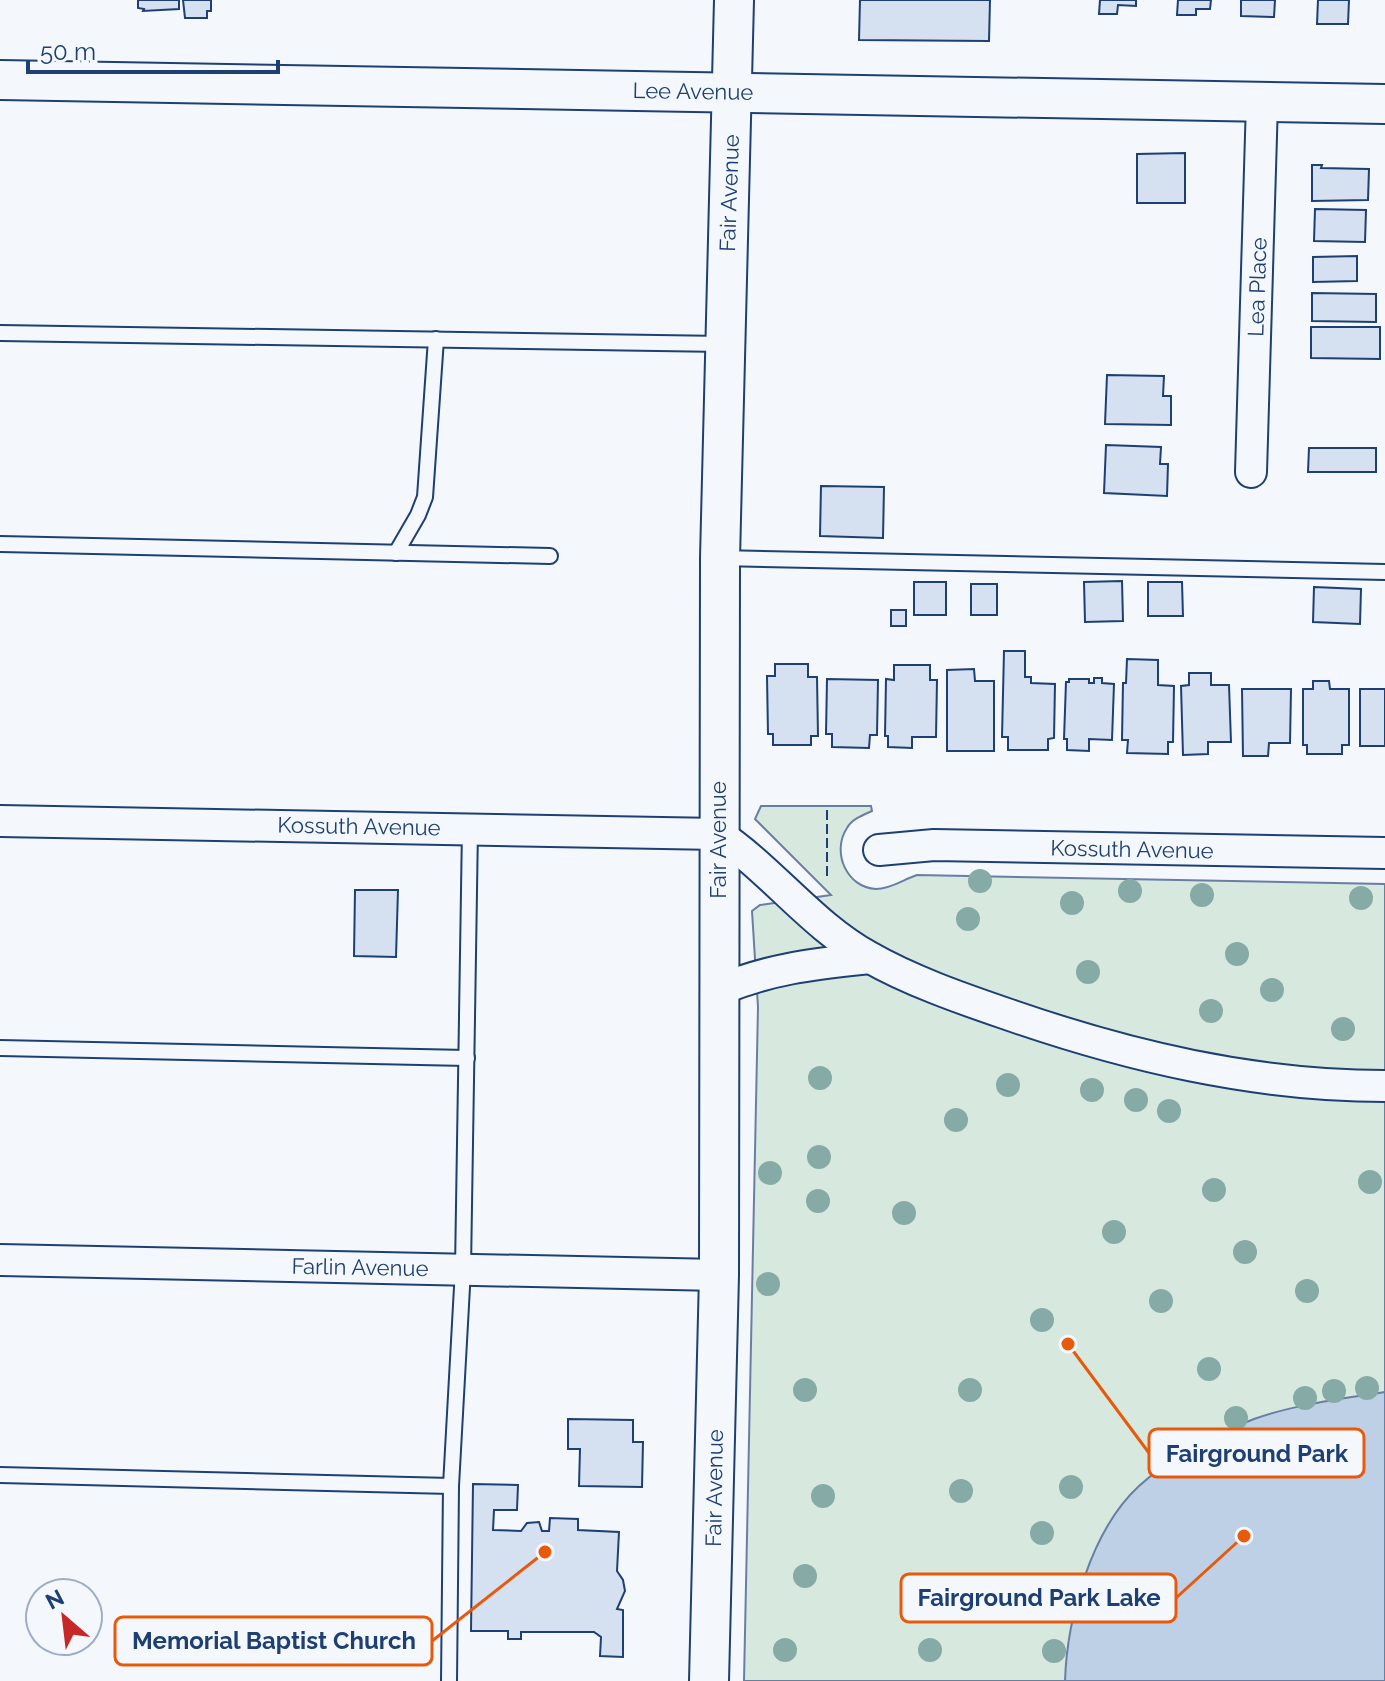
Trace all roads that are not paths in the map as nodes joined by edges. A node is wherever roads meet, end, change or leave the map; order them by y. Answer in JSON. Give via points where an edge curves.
{"nodes":[{"id":1,"x":734,"y":0,"type":"edge"},
{"id":2,"x":0,"y":80,"type":"edge"},
{"id":3,"x":731,"y":92,"type":"junction"},
{"id":4,"x":1262,"y":102,"type":"junction"},
{"id":5,"x":1385,"y":104,"type":"edge"},
{"id":6,"x":0,"y":333,"type":"edge"},
{"id":7,"x":436,"y":339,"type":"junction"},
{"id":8,"x":724,"y":344,"type":"junction"},
{"id":9,"x":1251,"y":472,"type":"dead end"},
{"id":10,"x":0,"y":544,"type":"edge"},
{"id":11,"x":396,"y":553,"type":"junction"},
{"id":12,"x":550,"y":556,"type":"dead end"},
{"id":13,"x":720,"y":558,"type":"junction"},
{"id":14,"x":1385,"y":572,"type":"edge"},
{"id":15,"x":0,"y":821,"type":"edge"},
{"id":16,"x":470,"y":828,"type":"junction"},
{"id":17,"x":718,"y":834,"type":"junction"},
{"id":18,"x":879,"y":850,"type":"dead end"},
{"id":19,"x":1385,"y":853,"type":"edge"},
{"id":20,"x":870,"y":958,"type":"junction"},
{"id":21,"x":719,"y":990,"type":"junction"},
{"id":22,"x":0,"y":1048,"type":"edge"},
{"id":23,"x":467,"y":1058,"type":"junction"},
{"id":24,"x":1385,"y":1086,"type":"edge"},
{"id":25,"x":0,"y":1260,"type":"edge"},
{"id":26,"x":463,"y":1269,"type":"junction"},
{"id":27,"x":719,"y":1275,"type":"junction"},
{"id":28,"x":0,"y":1475,"type":"edge"},
{"id":29,"x":451,"y":1486,"type":"junction"},
{"id":30,"x":449,"y":1681,"type":"edge"},
{"id":31,"x":709,"y":1681,"type":"edge"}],
"edges":[{"from":1,"to":3,"type":"street","name":"Fair Avenue"},
{"from":2,"to":3,"type":"street","name":"Lee Avenue"},
{"from":3,"to":4,"type":"street","name":"Lee Avenue"},
{"from":3,"to":8,"type":"street","name":"Fair Avenue"},
{"from":4,"to":5,"type":"street","name":"Lee Avenue"},
{"from":4,"to":9,"type":"street","name":"Lea Place"},
{"from":6,"to":7,"type":"lane"},
{"from":7,"to":8,"type":"lane"},
{"from":7,"to":11,"type":"lane","via":[[425,497]]},
{"from":8,"to":13,"type":"street","name":"Fair Avenue"},
{"from":10,"to":11,"type":"lane"},
{"from":11,"to":12,"type":"lane"},
{"from":13,"to":14,"type":"lane"},
{"from":13,"to":17,"type":"street","name":"Fair Avenue"},
{"from":15,"to":16,"type":"street","name":"Kossuth Avenue"},
{"from":16,"to":17,"type":"street","name":"Kossuth Avenue"},
{"from":16,"to":23,"type":"lane"},
{"from":17,"to":20,"type":"street","via":[[806,912]]},
{"from":17,"to":21,"type":"street","name":"Fair Avenue"},
{"from":18,"to":19,"type":"street","name":"Kossuth Avenue","via":[[934,845]]},
{"from":20,"to":21,"type":"street","via":[[787,967]]},
{"from":20,"to":24,"type":"street","via":[[1071,1037],[1199,1069],[1337,1086]]},
{"from":21,"to":27,"type":"street","name":"Fair Avenue"},
{"from":22,"to":23,"type":"lane"},
{"from":23,"to":26,"type":"lane"},
{"from":25,"to":26,"type":"street","name":"Farlin Avenue"},
{"from":26,"to":27,"type":"street","name":"Farlin Avenue"},
{"from":26,"to":29,"type":"lane"},
{"from":27,"to":31,"type":"street","name":"Fair Avenue"},
{"from":28,"to":29,"type":"lane"},
{"from":29,"to":30,"type":"lane"}]}
